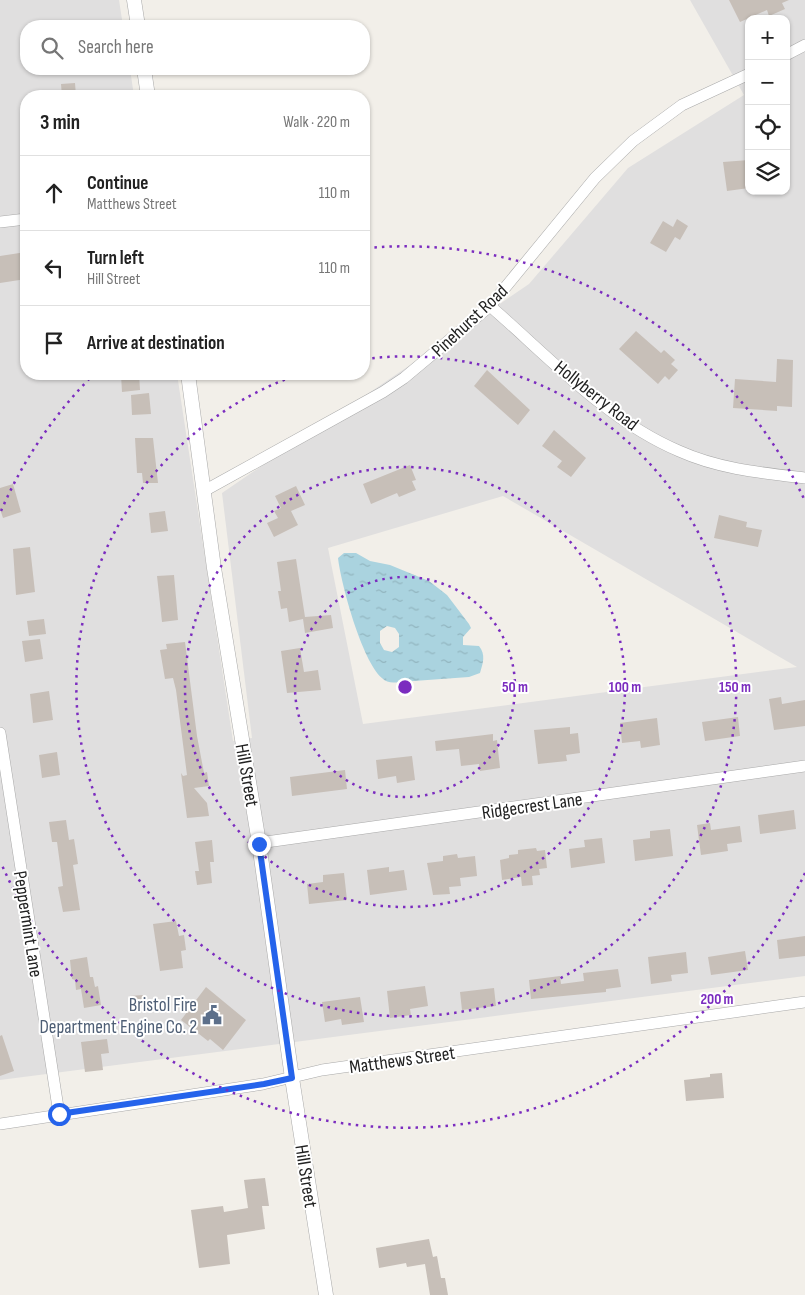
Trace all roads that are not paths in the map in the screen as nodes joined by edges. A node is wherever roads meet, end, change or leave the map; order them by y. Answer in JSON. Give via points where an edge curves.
{"nodes":[{"id":1,"x":134,"y":0,"type":"edge"},
{"id":2,"x":137,"y":20,"type":"edge"},
{"id":3,"x":805,"y":45,"type":"edge"},
{"id":4,"x":790,"y":53,"type":"edge"},
{"id":5,"x":145,"y":75,"type":"edge"},
{"id":6,"x":745,"y":76,"type":"edge"},
{"id":7,"x":147,"y":90,"type":"edge"},
{"id":8,"x":20,"y":220,"type":"edge"},
{"id":9,"x":0,"y":222,"type":"edge"},
{"id":10,"x":490,"y":306,"type":"junction"},
{"id":11,"x":189,"y":380,"type":"edge"},
{"id":12,"x":805,"y":478,"type":"edge"},
{"id":13,"x":204,"y":491,"type":"junction"},
{"id":14,"x":0,"y":733,"type":"edge"},
{"id":15,"x":805,"y":766,"type":"edge"},
{"id":16,"x":259,"y":844,"type":"junction"},
{"id":17,"x":805,"y":1002,"type":"edge"},
{"id":18,"x":292,"y":1078,"type":"junction"},
{"id":19,"x":59,"y":1114,"type":"junction"},
{"id":20,"x":0,"y":1124,"type":"edge"},
{"id":21,"x":326,"y":1295,"type":"edge"}],
"edges":[{"from":1,"to":2,"type":"street"},
{"from":3,"to":4,"type":"street"},
{"from":5,"to":7,"type":"street"},
{"from":6,"to":10,"type":"street","name":"Pinehurst Road","via":[[682,105],[633,141],[595,178]]},
{"from":8,"to":9,"type":"street"},
{"from":10,"to":12,"type":"street","name":"Hollyberry Road","via":[[628,424],[679,451],[736,470]]},
{"from":10,"to":13,"type":"street","name":"Pinehurst Road","via":[[404,378]]},
{"from":11,"to":13,"type":"street","name":"Hill Street"},
{"from":13,"to":16,"type":"street","name":"Hill Street"},
{"from":14,"to":19,"type":"street","name":"Peppermint Lane"},
{"from":15,"to":16,"type":"street","name":"Ridgecrest Lane"},
{"from":16,"to":18,"type":"street","name":"Hill Street"},
{"from":17,"to":18,"type":"street","name":"Matthews Street","via":[[322,1070]]},
{"from":18,"to":19,"type":"street","name":"Matthews Street"},
{"from":18,"to":21,"type":"street","name":"Hill Street"},
{"from":19,"to":20,"type":"street","name":"Matthews Street"}]}
